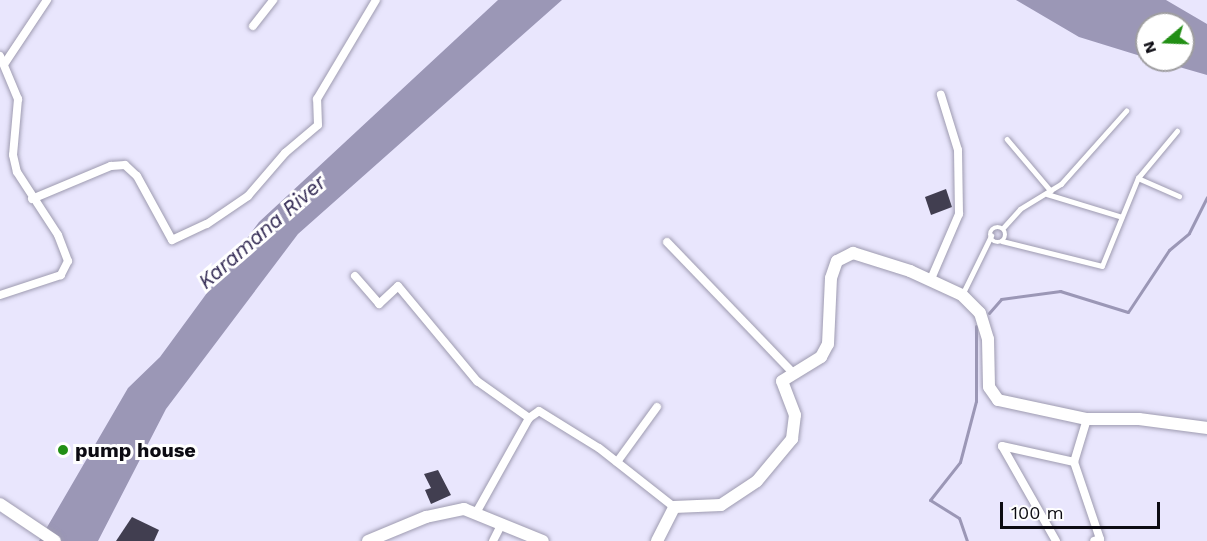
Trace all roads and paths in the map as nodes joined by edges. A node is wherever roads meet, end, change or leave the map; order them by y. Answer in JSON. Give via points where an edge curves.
{"nodes":[{"id":1,"x":47,"y":0,"type":"edge"},
{"id":2,"x":273,"y":0,"type":"edge"},
{"id":3,"x":376,"y":0,"type":"edge"},
{"id":4,"x":253,"y":26,"type":"dead end"},
{"id":5,"x":2,"y":60,"type":"edge"},
{"id":6,"x":941,"y":95,"type":"dead end"},
{"id":7,"x":1126,"y":111,"type":"dead end"},
{"id":8,"x":1177,"y":131,"type":"dead end"},
{"id":9,"x":1007,"y":139,"type":"dead end"},
{"id":10,"x":1138,"y":178,"type":"junction"},
{"id":11,"x":1049,"y":192,"type":"junction"},
{"id":12,"x":1179,"y":196,"type":"dead end"},
{"id":13,"x":32,"y":199,"type":"junction"},
{"id":14,"x":1122,"y":217,"type":"junction"},
{"id":15,"x":1003,"y":228,"type":"junction"},
{"id":16,"x":991,"y":236,"type":"junction"},
{"id":17,"x":1002,"y":241,"type":"junction"},
{"id":18,"x":667,"y":242,"type":"dead end"},
{"id":19,"x":355,"y":276,"type":"dead end"},
{"id":20,"x":931,"y":279,"type":"junction"},
{"id":21,"x":0,"y":295,"type":"edge"},
{"id":22,"x":962,"y":295,"type":"junction"},
{"id":23,"x":792,"y":372,"type":"junction"},
{"id":24,"x":657,"y":407,"type":"dead end"},
{"id":25,"x":529,"y":418,"type":"junction"},
{"id":26,"x":1087,"y":419,"type":"junction"},
{"id":27,"x":1207,"y":428,"type":"edge"},
{"id":28,"x":617,"y":462,"type":"junction"},
{"id":29,"x":1074,"y":462,"type":"junction"},
{"id":30,"x":0,"y":504,"type":"edge"},
{"id":31,"x":674,"y":507,"type":"junction"},
{"id":32,"x":476,"y":513,"type":"junction"},
{"id":33,"x":502,"y":523,"type":"junction"},
{"id":34,"x":55,"y":541,"type":"edge"},
{"id":35,"x":368,"y":541,"type":"edge"},
{"id":36,"x":493,"y":541,"type":"edge"},
{"id":37,"x":543,"y":541,"type":"edge"},
{"id":38,"x":657,"y":541,"type":"edge"},
{"id":39,"x":1056,"y":541,"type":"edge"},
{"id":40,"x":1094,"y":541,"type":"edge"}],
"edges":[{"from":1,"to":5,"type":"street"},
{"from":2,"to":4,"type":"street"},
{"from":3,"to":13,"type":"street","via":[[317,99],[318,125],[285,153],[248,196],[207,224],[172,240],[137,176],[126,165],[111,166]]},
{"from":5,"to":13,"type":"street","via":[[18,99],[13,155],[17,172]]},
{"from":6,"to":20,"type":"street","via":[[958,150],[959,214]]},
{"from":7,"to":11,"type":"lane","via":[[1062,184]]},
{"from":8,"to":10,"type":"lane"},
{"from":9,"to":11,"type":"lane"},
{"from":10,"to":12,"type":"lane"},
{"from":10,"to":14,"type":"lane"},
{"from":11,"to":14,"type":"lane"},
{"from":11,"to":15,"type":"lane","via":[[1020,209]]},
{"from":13,"to":21,"type":"street","via":[[65,247],[66,269],[61,275]]},
{"from":14,"to":17,"type":"lane","via":[[1102,266]]},
{"from":15,"to":16,"type":"lane","via":[[993,229]]},
{"from":15,"to":17,"type":"lane","via":[[1006,235]]},
{"from":16,"to":17,"type":"lane","via":[[995,242]]},
{"from":16,"to":22,"type":"lane"},
{"from":18,"to":23,"type":"street"},
{"from":19,"to":25,"type":"street","via":[[380,304],[398,286],[477,381]]},
{"from":20,"to":22,"type":"street"},
{"from":20,"to":23,"type":"street","via":[[853,253],[837,261],[831,278],[828,344],[820,357]]},
{"from":22,"to":26,"type":"street","via":[[980,313],[988,339],[989,387],[998,400]]},
{"from":23,"to":31,"type":"street","via":[[782,381],[796,428],[776,463],[721,505]]},
{"from":24,"to":28,"type":"street"},
{"from":25,"to":28,"type":"street","via":[[539,411]]},
{"from":25,"to":32,"type":"street"},
{"from":26,"to":27,"type":"street","via":[[1139,419]]},
{"from":26,"to":29,"type":"street"},
{"from":28,"to":31,"type":"street"},
{"from":29,"to":39,"type":"street","via":[[1002,446]]},
{"from":29,"to":40,"type":"street","via":[[1100,539]]},
{"from":30,"to":34,"type":"street"},
{"from":31,"to":38,"type":"street"},
{"from":32,"to":33,"type":"street"},
{"from":32,"to":35,"type":"street","via":[[464,509],[445,511]]},
{"from":33,"to":36,"type":"street"},
{"from":33,"to":37,"type":"street"}]}
